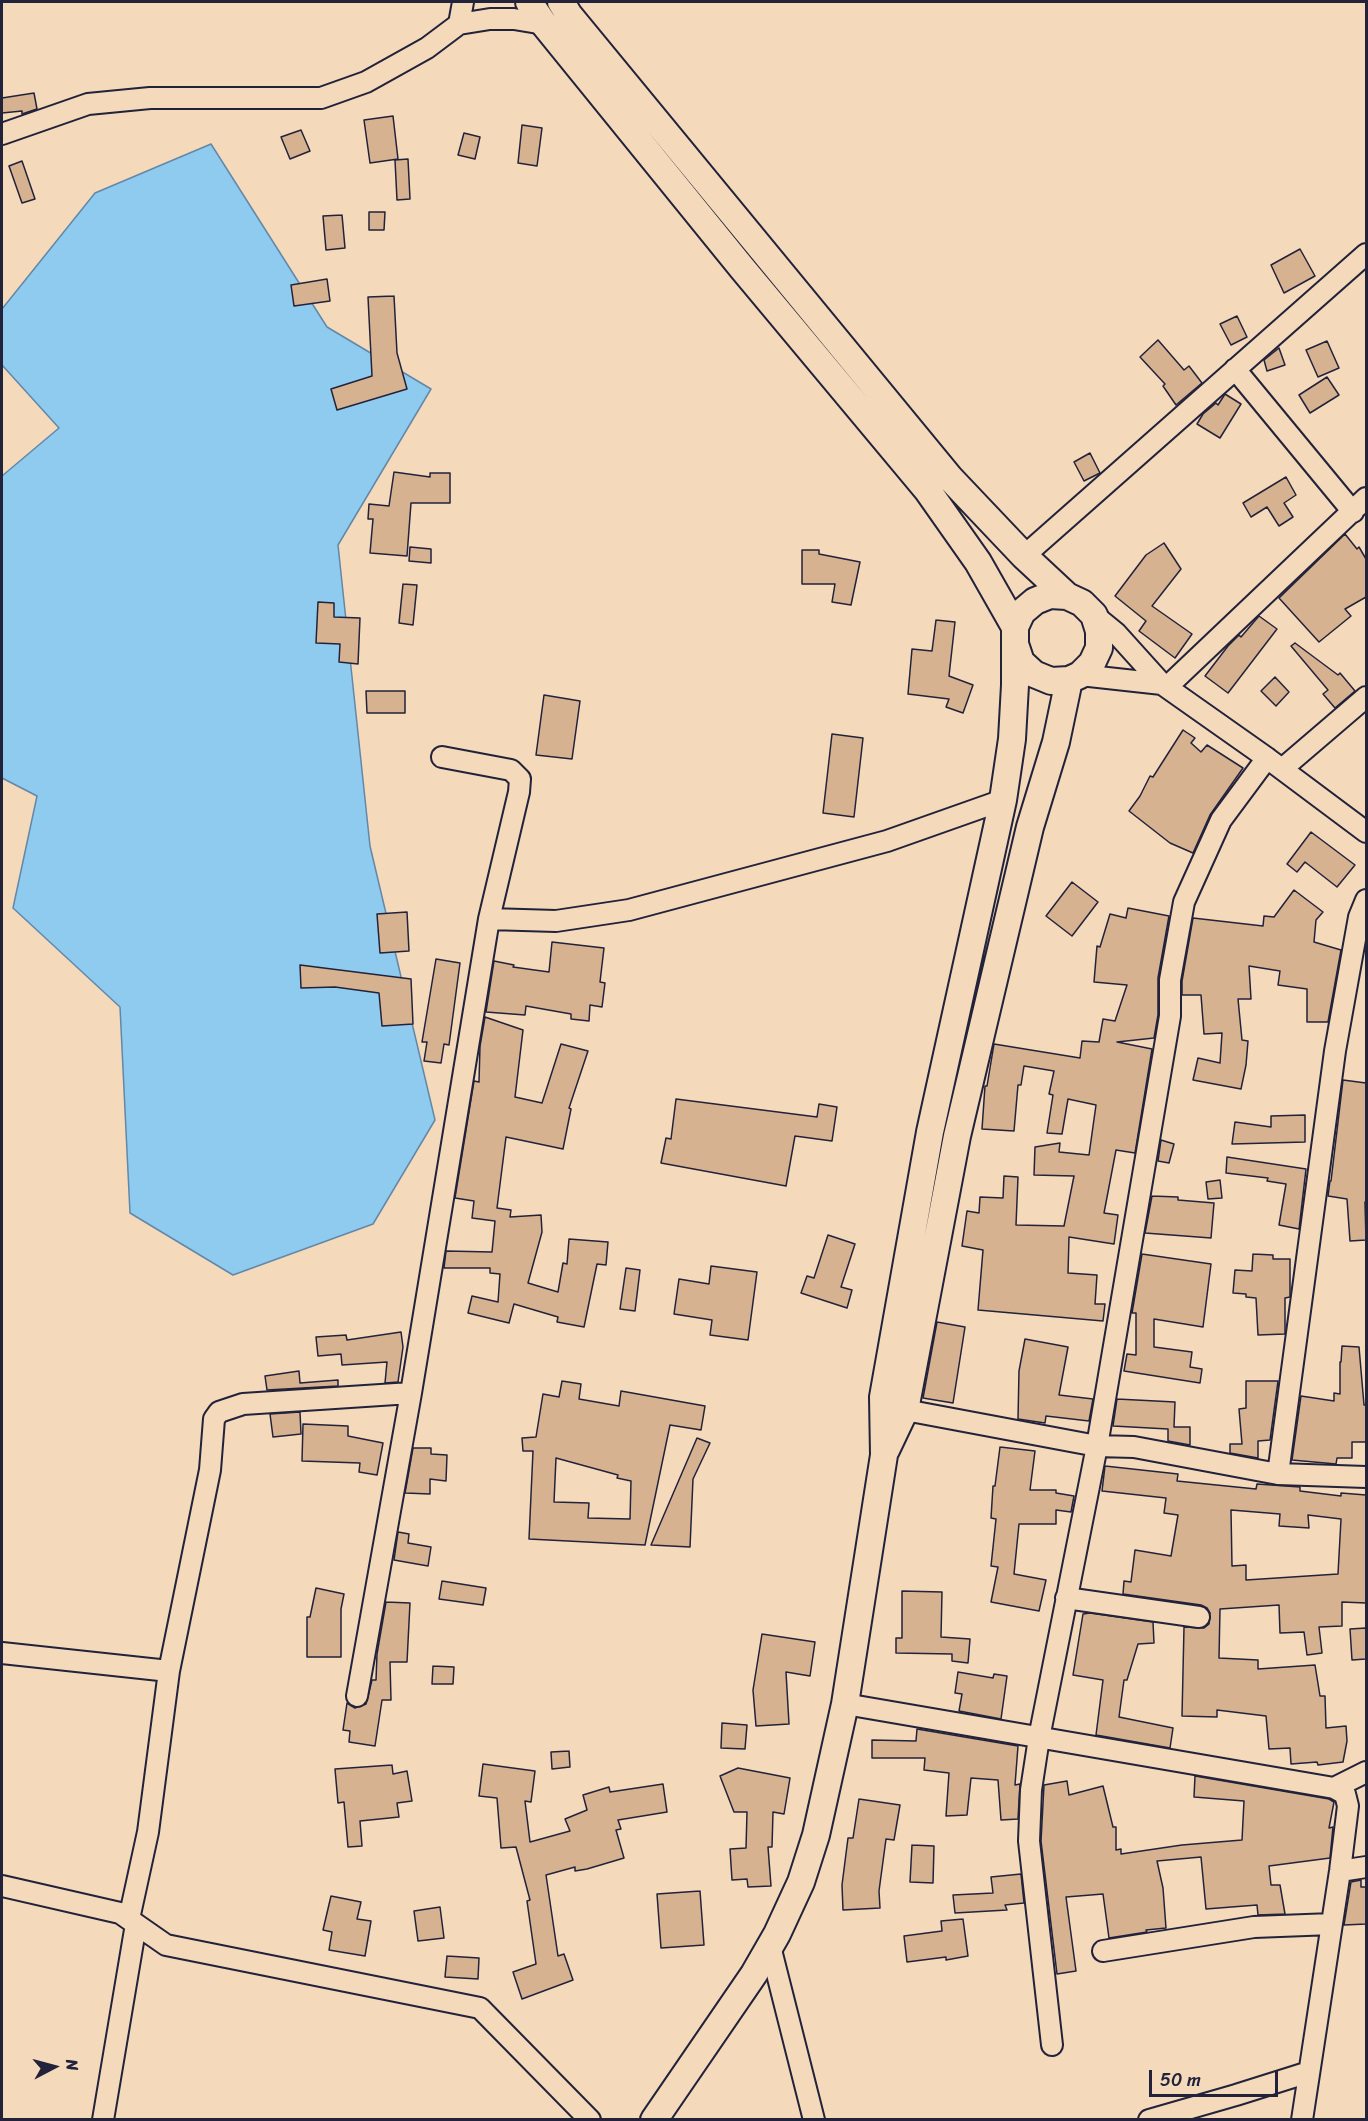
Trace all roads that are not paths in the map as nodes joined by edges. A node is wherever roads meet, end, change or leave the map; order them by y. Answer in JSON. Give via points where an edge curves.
{"nodes":[{"id":1,"x":463,"y":2,"type":"edge"},
{"id":2,"x":529,"y":2,"type":"edge"},
{"id":3,"x":561,"y":2,"type":"edge"},
{"id":4,"x":459,"y":24,"type":"junction"},
{"id":5,"x":544,"y":24,"type":"junction"},
{"id":6,"x":2,"y":134,"type":"edge"},
{"id":7,"x":1366,"y":254,"type":"edge"},
{"id":8,"x":1235,"y":369,"type":"junction"},
{"id":9,"x":1366,"y":498,"type":"edge"},
{"id":10,"x":1353,"y":512,"type":"junction"},
{"id":11,"x":1024,"y":556,"type":"junction"},
{"id":12,"x":1067,"y":596,"type":"junction"},
{"id":13,"x":1094,"y":615,"type":"junction"},
{"id":14,"x":1015,"y":636,"type":"junction"},
{"id":15,"x":1074,"y":677,"type":"junction"},
{"id":16,"x":1165,"y":685,"type":"junction"},
{"id":17,"x":1366,"y":698,"type":"edge"},
{"id":18,"x":442,"y":757,"type":"dead end"},
{"id":19,"x":1274,"y":763,"type":"junction"},
{"id":20,"x":1003,"y":800,"type":"junction"},
{"id":21,"x":1366,"y":830,"type":"edge"},
{"id":22,"x":1366,"y":900,"type":"edge"},
{"id":23,"x":489,"y":919,"type":"junction"},
{"id":24,"x":411,"y":1393,"type":"junction"},
{"id":25,"x":905,"y":1410,"type":"junction"},
{"id":26,"x":1097,"y":1446,"type":"junction"},
{"id":27,"x":884,"y":1455,"type":"junction"},
{"id":28,"x":1278,"y":1474,"type":"junction"},
{"id":29,"x":1366,"y":1477,"type":"edge"},
{"id":30,"x":1066,"y":1598,"type":"junction"},
{"id":31,"x":1199,"y":1617,"type":"dead end"},
{"id":32,"x":2,"y":1653,"type":"edge"},
{"id":33,"x":169,"y":1671,"type":"junction"},
{"id":34,"x":357,"y":1696,"type":"dead end"},
{"id":35,"x":845,"y":1704,"type":"junction"},
{"id":36,"x":1039,"y":1738,"type":"junction"},
{"id":37,"x":1366,"y":1772,"type":"edge"},
{"id":38,"x":1334,"y":1788,"type":"junction"},
{"id":39,"x":1366,"y":1867,"type":"edge"},
{"id":40,"x":1341,"y":1871,"type":"junction"},
{"id":41,"x":2,"y":1886,"type":"edge"},
{"id":42,"x":132,"y":1921,"type":"junction"},
{"id":43,"x":1332,"y":1924,"type":"junction"},
{"id":44,"x":770,"y":1946,"type":"junction"},
{"id":45,"x":1103,"y":1951,"type":"dead end"},
{"id":46,"x":1052,"y":2045,"type":"dead end"},
{"id":47,"x":1309,"y":2072,"type":"junction"},
{"id":48,"x":103,"y":2120,"type":"edge"},
{"id":49,"x":590,"y":2120,"type":"edge"},
{"id":50,"x":654,"y":2120,"type":"edge"},
{"id":51,"x":814,"y":2120,"type":"edge"},
{"id":52,"x":1149,"y":2120,"type":"edge"},
{"id":53,"x":1302,"y":2120,"type":"edge"}],
"edges":[{"from":1,"to":4,"type":"street"},
{"from":2,"to":5,"type":"main road"},
{"from":3,"to":11,"type":"main road","via":[[950,478]]},
{"from":4,"to":5,"type":"street","via":[[514,19]]},
{"from":4,"to":6,"type":"street","via":[[427,48],[366,82],[321,98],[150,98],[88,105]]},
{"from":5,"to":14,"type":"main road","via":[[928,491],[978,562]]},
{"from":7,"to":8,"type":"street"},
{"from":8,"to":10,"type":"street"},
{"from":8,"to":11,"type":"street"},
{"from":9,"to":10,"type":"street"},
{"from":10,"to":16,"type":"street"},
{"from":11,"to":12,"type":"main road"},
{"from":12,"to":13,"type":"main road"},
{"from":12,"to":14,"type":"main road","via":[[1050,595],[1035,601],[1022,612]]},
{"from":13,"to":15,"type":"main road","via":[[1099,648],[1092,663]]},
{"from":13,"to":16,"type":"street"},
{"from":14,"to":15,"type":"main road","via":[[1021,662],[1034,674],[1051,681]]},
{"from":14,"to":20,"type":"main road","via":[[1012,739]]},
{"from":15,"to":16,"type":"street"},
{"from":15,"to":25,"type":"main road","via":[[1030,827],[957,1136]]},
{"from":16,"to":19,"type":"street"},
{"from":17,"to":19,"type":"street"},
{"from":18,"to":23,"type":"street","via":[[510,770],[520,779]]},
{"from":19,"to":21,"type":"street"},
{"from":19,"to":26,"type":"street","via":[[1221,820],[1184,902],[1170,980],[1170,1016]]},
{"from":20,"to":23,"type":"street","via":[[887,841],[629,910],[556,921]]},
{"from":20,"to":27,"type":"main road","via":[[930,1132],[883,1397]]},
{"from":22,"to":28,"type":"street","via":[[1359,917],[1335,1051]]},
{"from":23,"to":24,"type":"street"},
{"from":24,"to":33,"type":"street","via":[[243,1404],[219,1412],[214,1419],[210,1470]]},
{"from":24,"to":34,"type":"street"},
{"from":25,"to":26,"type":"street"},
{"from":25,"to":27,"type":"main road"},
{"from":26,"to":28,"type":"street","via":[[1134,1447]]},
{"from":26,"to":30,"type":"street"},
{"from":27,"to":35,"type":"main road"},
{"from":28,"to":29,"type":"street"},
{"from":30,"to":31,"type":"street"},
{"from":30,"to":36,"type":"street"},
{"from":32,"to":33,"type":"street"},
{"from":33,"to":42,"type":"street"},
{"from":35,"to":36,"type":"street"},
{"from":35,"to":44,"type":"main road","via":[[816,1835],[801,1882]]},
{"from":36,"to":38,"type":"street"},
{"from":36,"to":46,"type":"street","via":[[1029,1841]]},
{"from":37,"to":38,"type":"street"},
{"from":38,"to":40,"type":"street","via":[[1345,1794],[1348,1806]]},
{"from":39,"to":40,"type":"street"},
{"from":40,"to":43,"type":"street"},
{"from":41,"to":42,"type":"street","via":[[120,1913]]},
{"from":42,"to":48,"type":"street"},
{"from":42,"to":49,"type":"street","via":[[166,1945],[480,2008]]},
{"from":43,"to":45,"type":"street","via":[[1254,1927]]},
{"from":43,"to":47,"type":"street"},
{"from":44,"to":50,"type":"main road"},
{"from":44,"to":51,"type":"street"},
{"from":47,"to":52,"type":"street"},
{"from":47,"to":53,"type":"street"}]}
